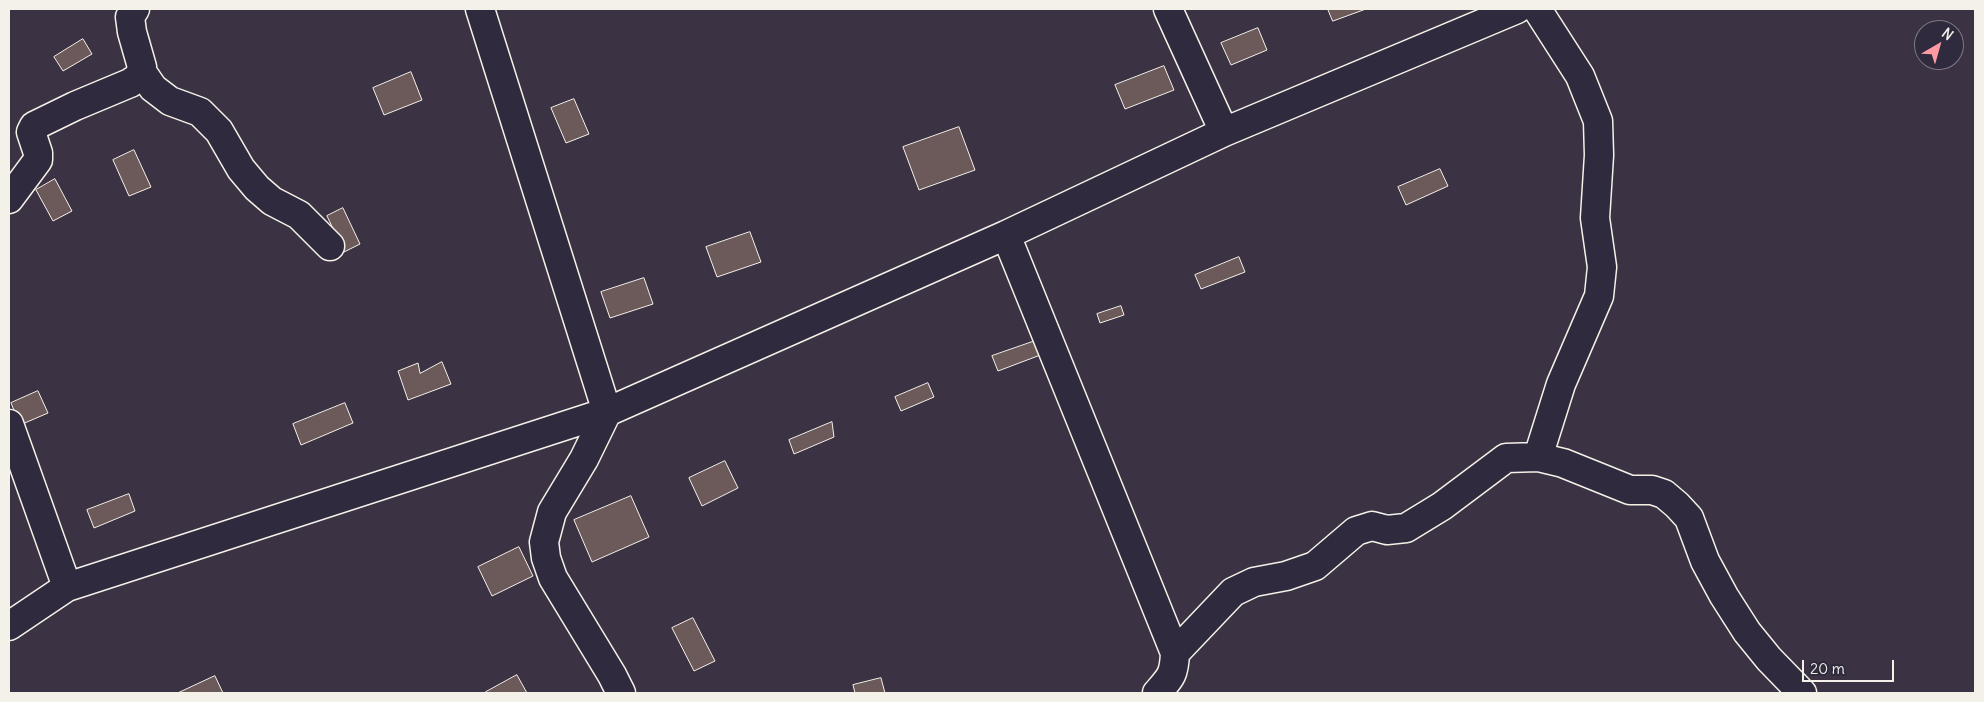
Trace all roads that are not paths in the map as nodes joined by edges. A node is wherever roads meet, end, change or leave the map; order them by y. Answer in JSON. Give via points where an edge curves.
{"nodes":[{"id":1,"x":135,"y":9,"type":"edge"},
{"id":2,"x":480,"y":9,"type":"edge"},
{"id":3,"x":1168,"y":9,"type":"edge"},
{"id":4,"x":1517,"y":9,"type":"edge"},
{"id":5,"x":1537,"y":9,"type":"edge"},
{"id":6,"x":142,"y":72,"type":"junction"},
{"id":7,"x":1224,"y":132,"type":"junction"},
{"id":8,"x":9,"y":199,"type":"edge"},
{"id":9,"x":1006,"y":235,"type":"junction"},
{"id":10,"x":330,"y":246,"type":"dead end"},
{"id":11,"x":607,"y":412,"type":"junction"},
{"id":12,"x":9,"y":424,"type":"edge"},
{"id":13,"x":1538,"y":457,"type":"junction"},
{"id":14,"x":67,"y":587,"type":"junction"},
{"id":15,"x":9,"y":626,"type":"edge"},
{"id":16,"x":1174,"y":653,"type":"junction"},
{"id":17,"x":620,"y":693,"type":"edge"},
{"id":18,"x":1158,"y":693,"type":"edge"},
{"id":19,"x":1802,"y":693,"type":"edge"}],
"edges":[{"from":1,"to":6,"type":"street","via":[[130,17]]},
{"from":2,"to":11,"type":"street"},
{"from":3,"to":7,"type":"street"},
{"from":4,"to":7,"type":"street"},
{"from":5,"to":13,"type":"street","via":[[1580,76],[1598,121],[1595,218],[1602,267],[1599,296],[1561,384]]},
{"from":6,"to":8,"type":"street","via":[[130,82],[34,126],[31,132],[38,160]]},
{"from":6,"to":10,"type":"street","via":[[153,88],[170,101],[200,112],[219,131],[241,170],[257,188],[299,216]]},
{"from":7,"to":9,"type":"street"},
{"from":9,"to":11,"type":"street"},
{"from":9,"to":16,"type":"street"},
{"from":11,"to":14,"type":"street"},
{"from":11,"to":17,"type":"street","via":[[552,512],[544,542],[553,578]]},
{"from":12,"to":14,"type":"street"},
{"from":13,"to":16,"type":"street","via":[[1506,458],[1442,506],[1406,528],[1387,530],[1372,526],[1356,531],[1315,566],[1254,582],[1233,592]]},
{"from":13,"to":19,"type":"street","via":[[1563,463],[1630,490],[1652,490],[1671,499],[1689,518],[1705,561],[1747,632]]},
{"from":14,"to":15,"type":"street"},
{"from":16,"to":18,"type":"street","via":[[1174,670]]}]}
